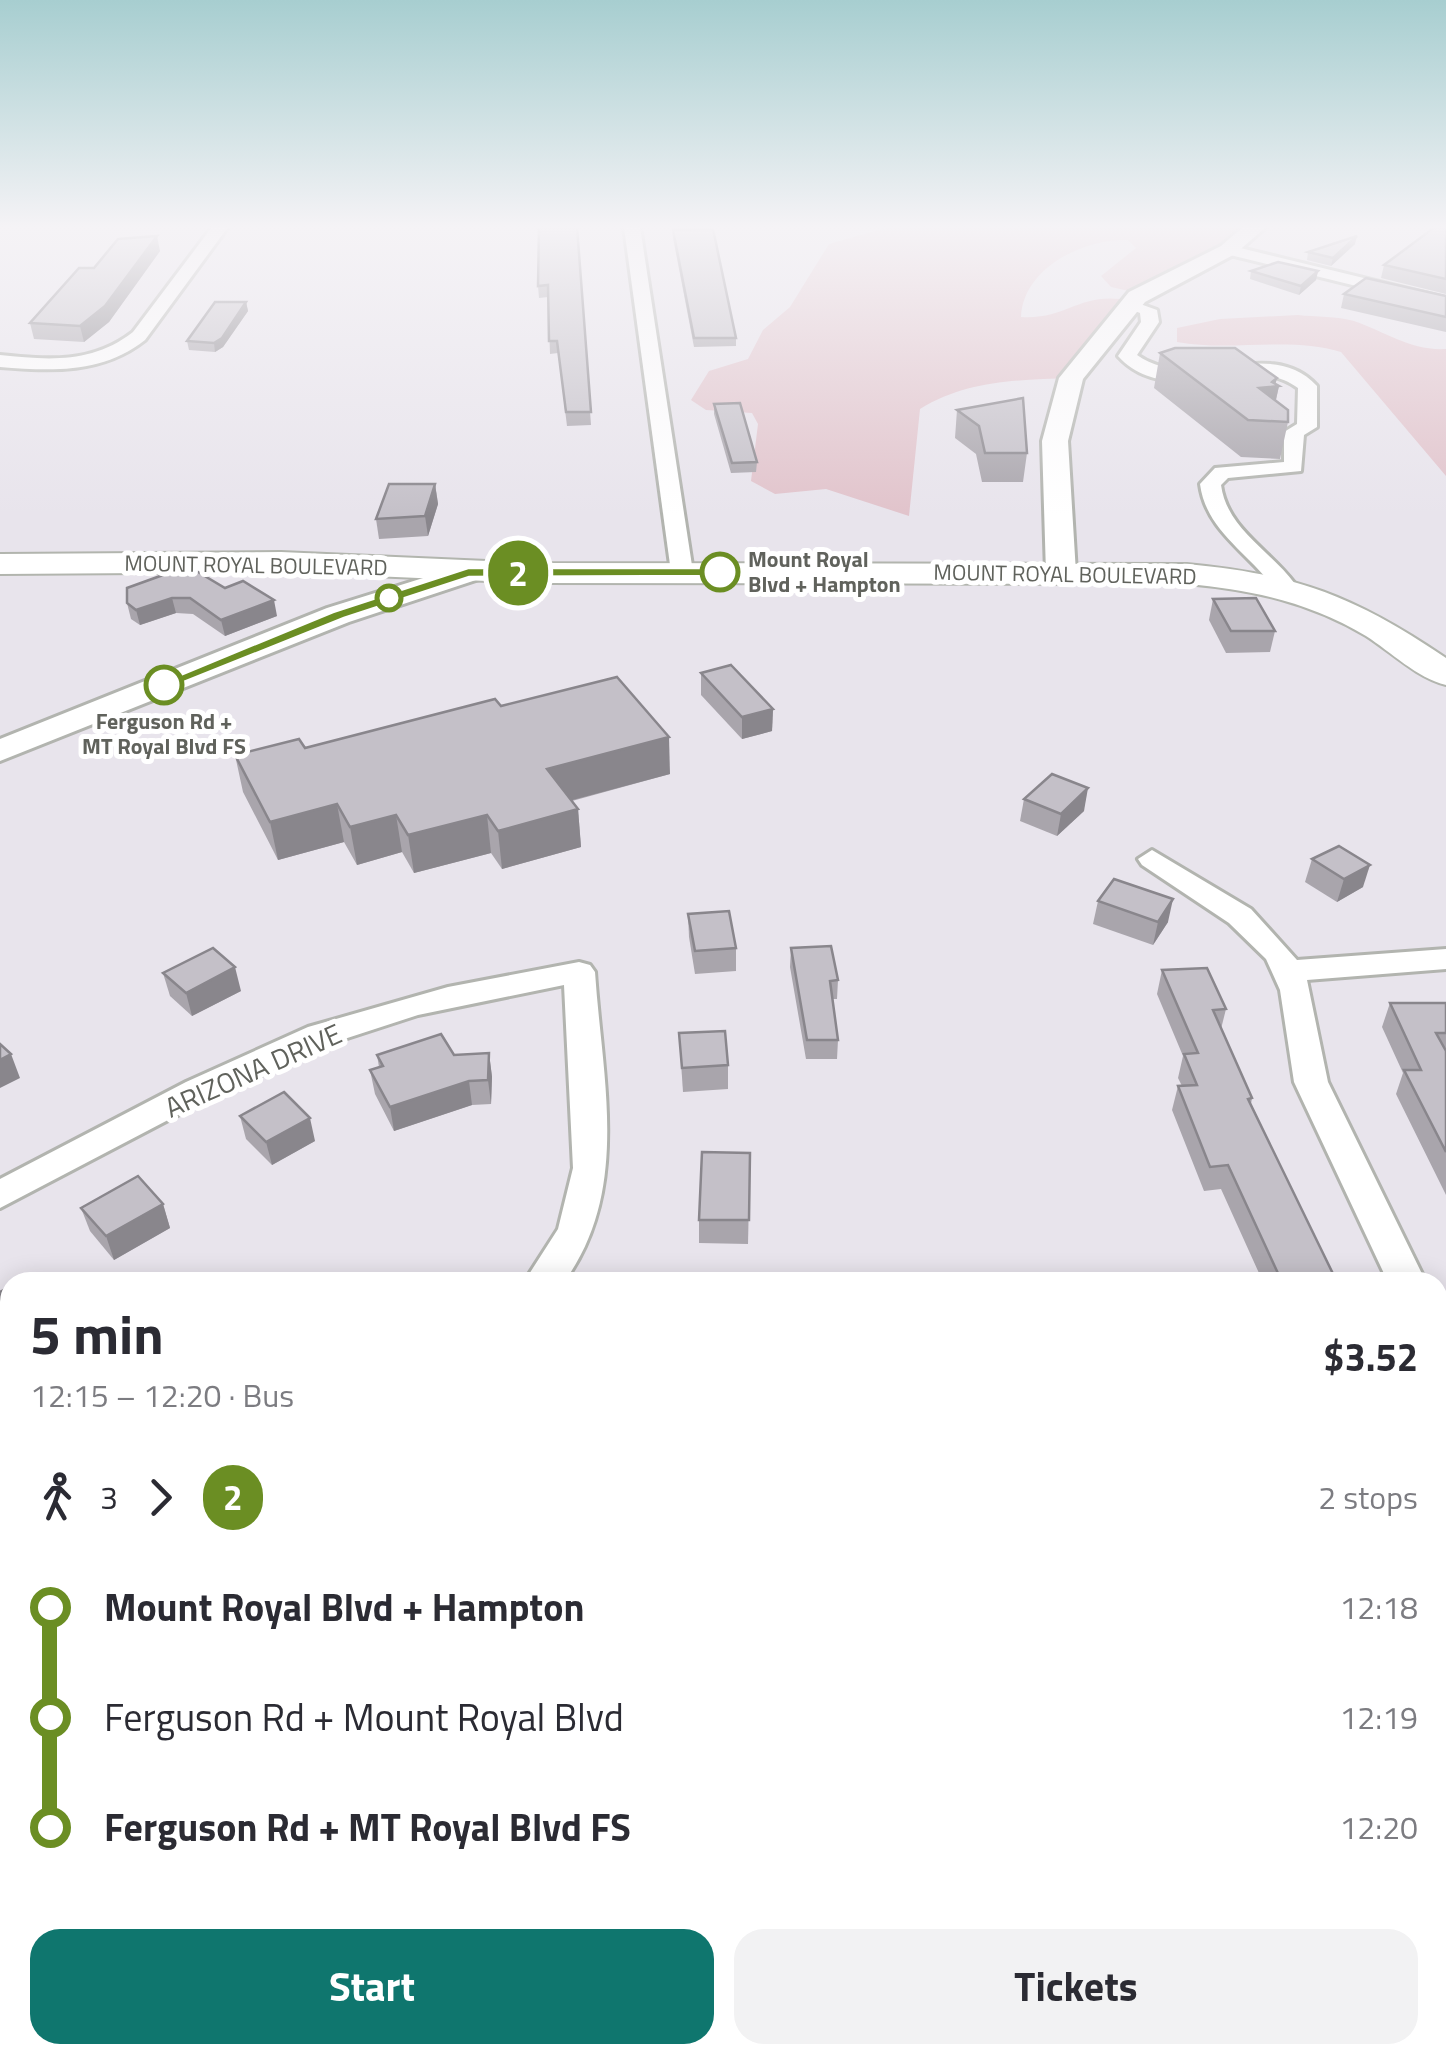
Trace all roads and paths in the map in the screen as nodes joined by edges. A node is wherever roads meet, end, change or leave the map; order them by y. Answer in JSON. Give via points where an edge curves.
{"nodes":[{"id":1,"x":147,"y":323,"type":"edge"},
{"id":2,"x":647,"y":323,"type":"edge"},
{"id":3,"x":1114,"y":323,"type":"edge"},
{"id":4,"x":1149,"y":323,"type":"edge"},
{"id":5,"x":0,"y":361,"type":"edge"},
{"id":6,"x":0,"y":564,"type":"edge"},
{"id":7,"x":468,"y":572,"type":"junction"},
{"id":8,"x":682,"y":572,"type":"junction"},
{"id":9,"x":1060,"y":573,"type":"junction"},
{"id":10,"x":1283,"y":584,"type":"junction"},
{"id":11,"x":1446,"y":674,"type":"edge"},
{"id":12,"x":0,"y":751,"type":"edge"},
{"id":13,"x":1152,"y":858,"type":"dead end"},
{"id":14,"x":1446,"y":958,"type":"edge"},
{"id":15,"x":1287,"y":971,"type":"junction"},
{"id":16,"x":0,"y":1195,"type":"edge"},
{"id":17,"x":550,"y":1272,"type":"edge"},
{"id":18,"x":1402,"y":1272,"type":"edge"}],
"edges":[{"from":1,"to":5,"type":"street","via":[[131,344],[102,358],[72,364]]},
{"from":2,"to":8,"type":"street"},
{"from":3,"to":9,"type":"street","via":[[1071,378],[1061,405],[1055,440]]},
{"from":4,"to":10,"type":"street","via":[[1127,356],[1154,376],[1274,370],[1308,386],[1308,427],[1294,432],[1294,467],[1222,472],[1210,484],[1223,520]]},
{"from":6,"to":7,"type":"main road","name":"MOUNT ROYAL BOULEVARD","via":[[282,562]]},
{"from":7,"to":8,"type":"main road","name":"MOUNT ROYAL BOULEVARD"},
{"from":7,"to":12,"type":"street","via":[[338,615]]},
{"from":8,"to":9,"type":"main road","name":"MOUNT ROYAL BOULEVARD"},
{"from":9,"to":10,"type":"main road","name":"MOUNT ROYAL BOULEVARD","via":[[1187,574]]},
{"from":10,"to":11,"type":"main road","name":"MOUNT ROYAL BOULEVARD","via":[[1340,604]]},
{"from":13,"to":15,"type":"street","via":[[1240,916],[1268,940]]},
{"from":14,"to":15,"type":"street"},
{"from":15,"to":18,"type":"street","via":[[1311,1082]]},
{"from":16,"to":17,"type":"street","name":"ARIZONA DRIVE","via":[[324,1034],[456,996],[579,972],[591,1168],[570,1244]]}]}
